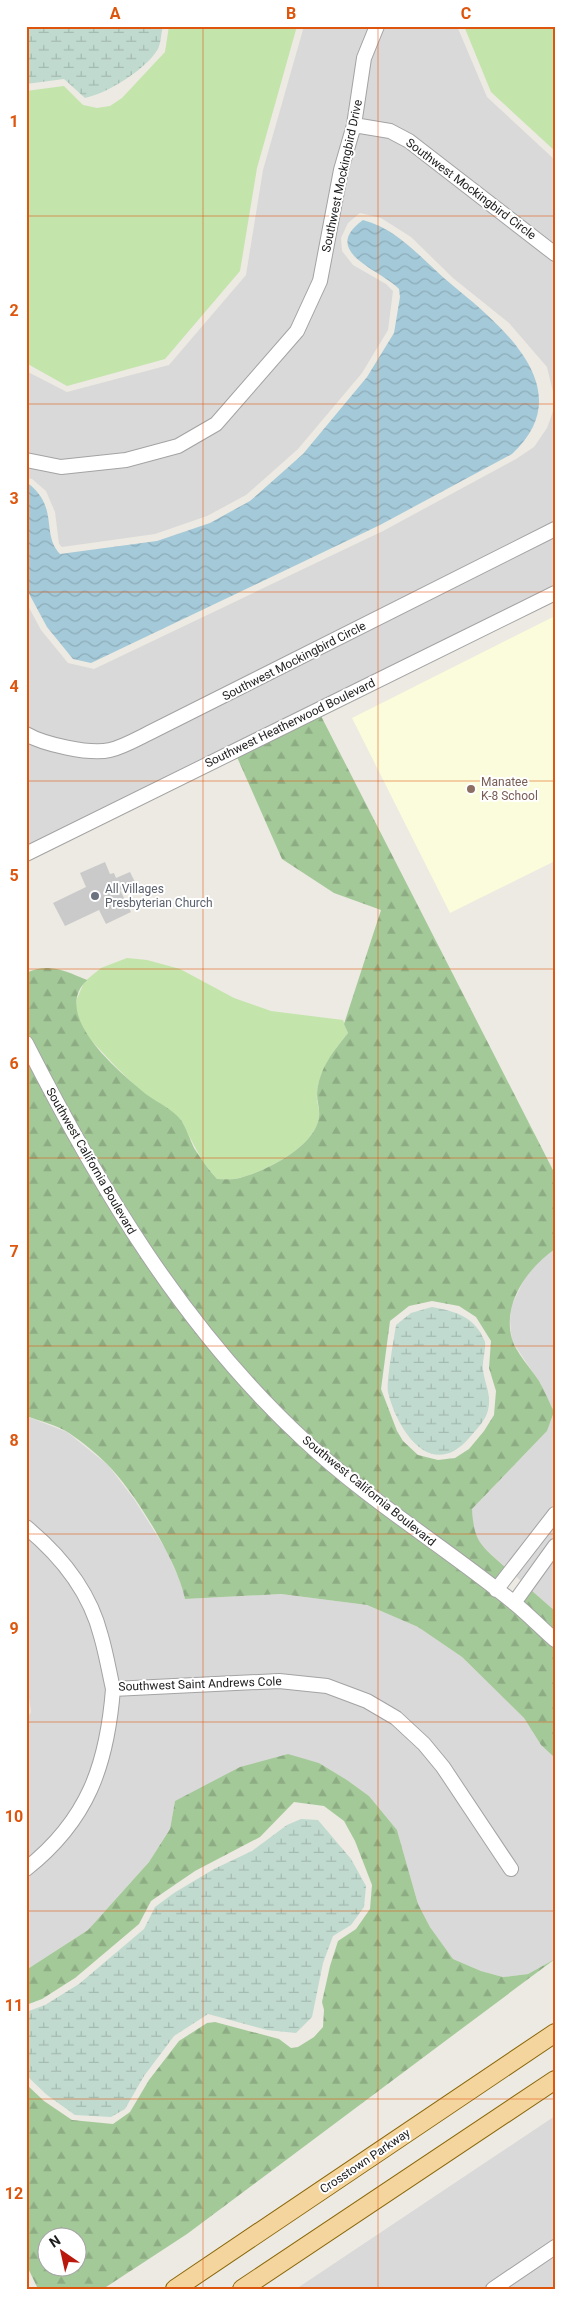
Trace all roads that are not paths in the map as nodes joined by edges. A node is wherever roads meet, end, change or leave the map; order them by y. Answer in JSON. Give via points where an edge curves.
{"nodes":[{"id":1,"x":377,"y":26,"type":"edge"},
{"id":2,"x":354,"y":124,"type":"junction"},
{"id":3,"x":555,"y":254,"type":"edge"},
{"id":4,"x":26,"y":460,"type":"edge"},
{"id":5,"x":555,"y":529,"type":"edge"},
{"id":6,"x":555,"y":593,"type":"edge"},
{"id":7,"x":26,"y":734,"type":"edge"},
{"id":8,"x":26,"y":854,"type":"edge"},
{"id":9,"x":26,"y":1043,"type":"edge"},
{"id":10,"x":555,"y":1514,"type":"edge"},
{"id":11,"x":26,"y":1526,"type":"edge"},
{"id":12,"x":555,"y":1546,"type":"edge"},
{"id":13,"x":496,"y":1590,"type":"junction"},
{"id":14,"x":514,"y":1603,"type":"junction"},
{"id":15,"x":555,"y":1640,"type":"edge"},
{"id":16,"x":113,"y":1689,"type":"junction"},
{"id":17,"x":26,"y":1869,"type":"edge"},
{"id":18,"x":511,"y":1869,"type":"dead end"},
{"id":19,"x":555,"y":2033,"type":"edge"},
{"id":20,"x":555,"y":2080,"type":"edge"},
{"id":21,"x":555,"y":2248,"type":"edge"},
{"id":22,"x":175,"y":2289,"type":"edge"},
{"id":23,"x":242,"y":2289,"type":"edge"},
{"id":24,"x":493,"y":2289,"type":"edge"}],
"edges":[{"from":1,"to":2,"type":"street","name":"Southwest Mockingbird Drive","via":[[364,58]]},
{"from":2,"to":3,"type":"street","name":"Southwest Mockingbird Circle","via":[[390,131],[410,141]]},
{"from":2,"to":4,"type":"street","name":"Southwest Mockingbird Drive","via":[[341,170],[320,281],[305,314],[297,331],[216,424],[178,446],[126,460],[61,467]]},
{"from":5,"to":7,"type":"street","name":"Southwest Mockingbird Circle","via":[[167,725],[109,751],[77,749],[38,741]]},
{"from":6,"to":8,"type":"street","name":"Southwest Heatherwood Boulevard"},
{"from":9,"to":13,"type":"street","name":"Southwest California Boulevard","via":[[90,1164],[138,1243],[183,1306],[244,1379],[305,1441]]},
{"from":10,"to":13,"type":"street"},
{"from":11,"to":16,"type":"street","name":"Southwest Saint Andrews Cole","via":[[50,1547],[81,1589],[101,1634]]},
{"from":12,"to":14,"type":"street"},
{"from":13,"to":14,"type":"street","name":"Southwest California Boulevard"},
{"from":14,"to":15,"type":"street","name":"Southwest California Boulevard"},
{"from":16,"to":17,"type":"street","via":[[110,1726],[90,1792],[72,1823],[45,1854]]},
{"from":16,"to":18,"type":"street","name":"Southwest Saint Andrews Cole","via":[[279,1681],[327,1686],[367,1701],[396,1718],[424,1744]]},
{"from":19,"to":22,"type":"main road","name":"Crosstown Parkway"},
{"from":20,"to":23,"type":"main road"},
{"from":21,"to":24,"type":"street"}]}
